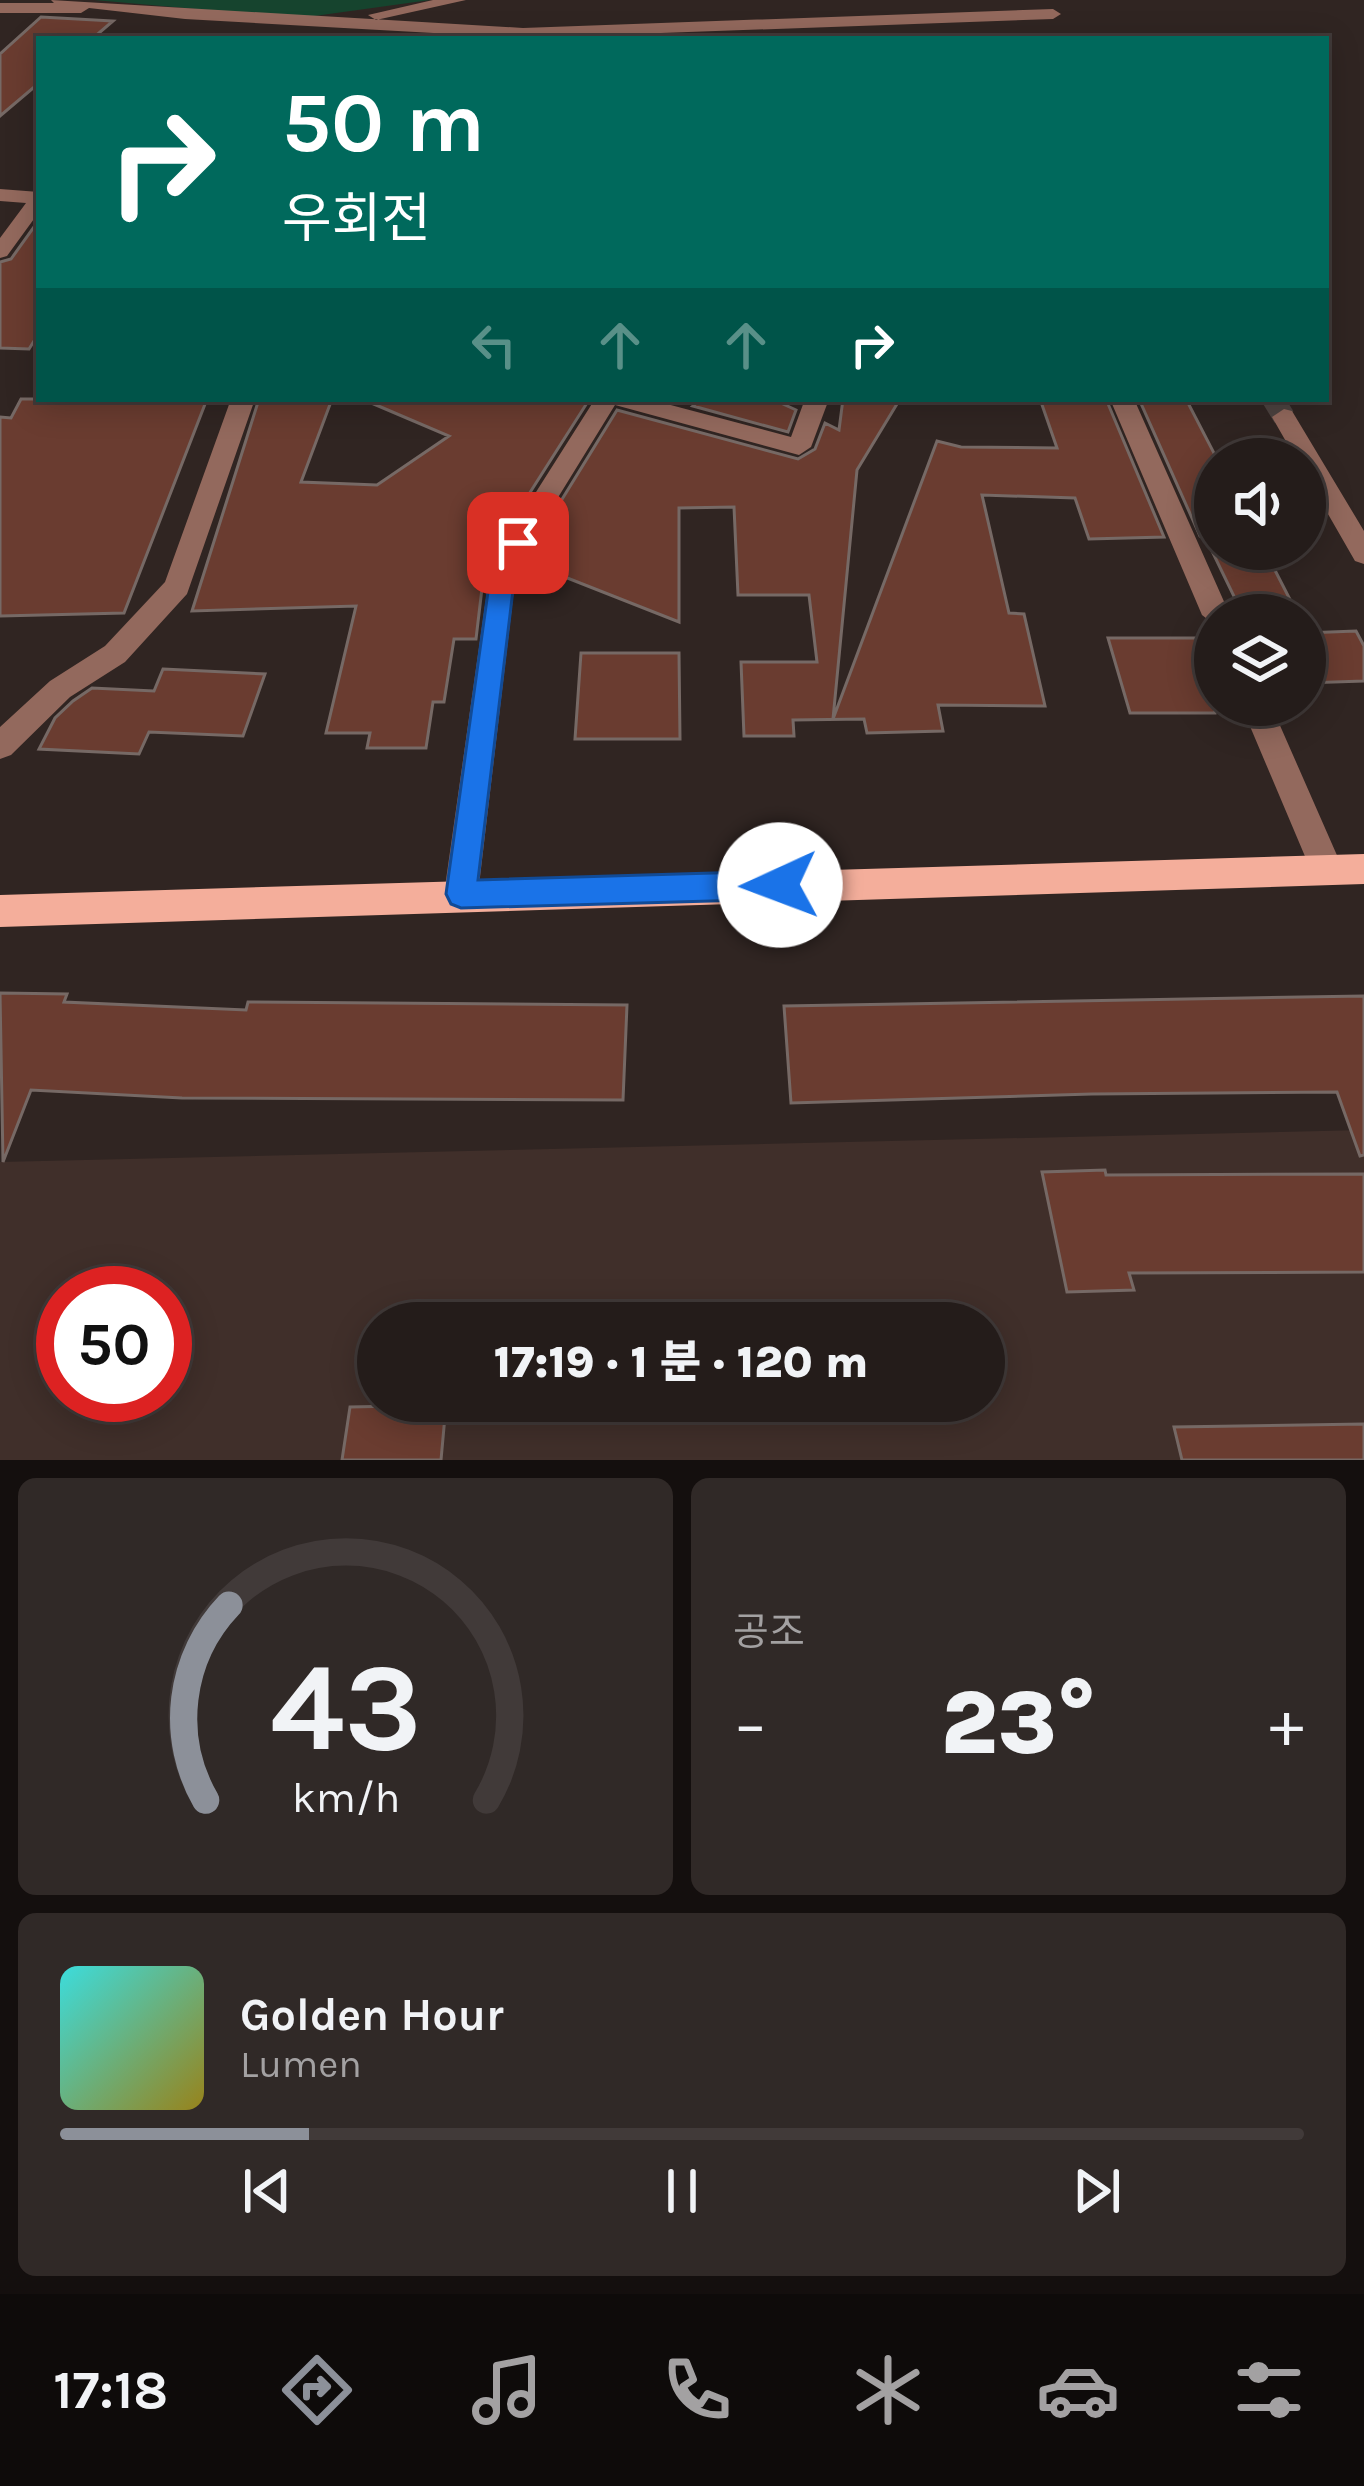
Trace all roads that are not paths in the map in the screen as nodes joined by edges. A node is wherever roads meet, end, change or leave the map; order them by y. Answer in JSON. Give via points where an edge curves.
{"nodes":[{"id":1,"x":58,"y":0,"type":"edge"},
{"id":2,"x":458,"y":0,"type":"edge"},
{"id":3,"x":0,"y":8,"type":"edge"},
{"id":4,"x":111,"y":8,"type":"junction"},
{"id":5,"x":1053,"y":14,"type":"edge"},
{"id":6,"x":329,"y":22,"type":"junction"},
{"id":7,"x":0,"y":195,"type":"edge"},
{"id":8,"x":36,"y":199,"type":"edge"},
{"id":9,"x":36,"y":203,"type":"edge"},
{"id":10,"x":0,"y":252,"type":"edge"},
{"id":11,"x":242,"y":402,"type":"edge"},
{"id":12,"x":605,"y":402,"type":"edge"},
{"id":13,"x":631,"y":402,"type":"edge"},
{"id":14,"x":817,"y":402,"type":"edge"},
{"id":15,"x":1123,"y":402,"type":"edge"},
{"id":16,"x":1284,"y":418,"type":"tunnel mouth"},
{"id":17,"x":1364,"y":554,"type":"edge"},
{"id":18,"x":1207,"y":594,"type":"edge"},
{"id":19,"x":1265,"y":726,"type":"edge"},
{"id":20,"x":0,"y":746,"type":"edge"},
{"id":21,"x":1327,"y":868,"type":"junction"},
{"id":22,"x":1364,"y":868,"type":"edge"},
{"id":23,"x":461,"y":894,"type":"junction"},
{"id":24,"x":0,"y":911,"type":"edge"}],
"edges":[{"from":1,"to":4,"type":"street"},
{"from":2,"to":6,"type":"street"},
{"from":3,"to":4,"type":"street"},
{"from":4,"to":6,"type":"street"},
{"from":5,"to":6,"type":"street","via":[[562,32]]},
{"from":7,"to":8,"type":"street"},
{"from":9,"to":10,"type":"street"},
{"from":11,"to":20,"type":"street","via":[[177,587],[115,654],[60,688]]},
{"from":12,"to":23,"type":"street","via":[[504,563]]},
{"from":13,"to":14,"type":"street","via":[[800,447]]},
{"from":15,"to":18,"type":"street"},
{"from":16,"to":17,"type":"street"},
{"from":19,"to":21,"type":"street"},
{"from":21,"to":22,"type":"main road"},
{"from":21,"to":23,"type":"main road"},
{"from":23,"to":24,"type":"main road"}]}
